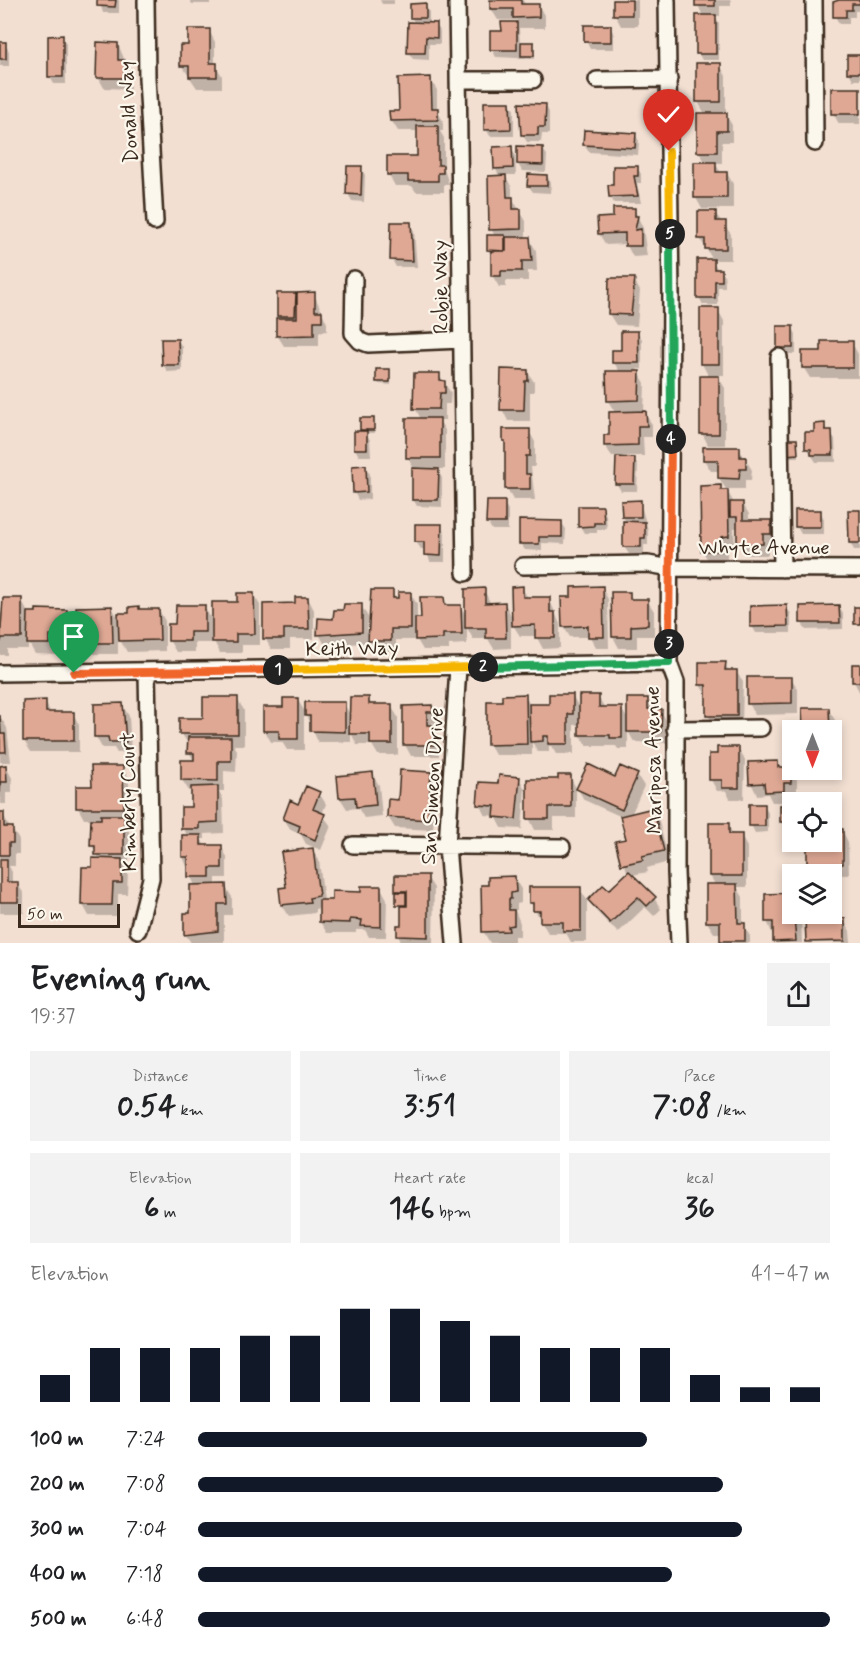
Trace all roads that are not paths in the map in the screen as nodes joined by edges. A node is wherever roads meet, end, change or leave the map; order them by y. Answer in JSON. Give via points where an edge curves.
{"nodes":[{"id":1,"x":146,"y":0,"type":"edge"},
{"id":2,"x":458,"y":0,"type":"edge"},
{"id":3,"x":667,"y":0,"type":"edge"},
{"id":4,"x":814,"y":0,"type":"edge"},
{"id":5,"x":669,"y":79,"type":"junction"},
{"id":6,"x":458,"y":80,"type":"junction"},
{"id":7,"x":533,"y":80,"type":"dead end"},
{"id":8,"x":597,"y":80,"type":"dead end"},
{"id":9,"x":815,"y":143,"type":"dead end"},
{"id":10,"x":155,"y":222,"type":"dead end"},
{"id":11,"x":354,"y":279,"type":"dead end"},
{"id":12,"x":462,"y":340,"type":"junction"},
{"id":13,"x":779,"y":357,"type":"dead end"},
{"id":14,"x":523,"y":566,"type":"dead end"},
{"id":15,"x":671,"y":568,"type":"junction"},
{"id":16,"x":782,"y":568,"type":"junction"},
{"id":17,"x":860,"y":569,"type":"edge"},
{"id":18,"x":465,"y":573,"type":"dead end"},
{"id":19,"x":669,"y":663,"type":"junction"},
{"id":20,"x":458,"y":668,"type":"junction"},
{"id":21,"x":0,"y":673,"type":"edge"},
{"id":22,"x":147,"y":673,"type":"junction"},
{"id":23,"x":761,"y":728,"type":"dead end"},
{"id":24,"x":675,"y":729,"type":"junction"},
{"id":25,"x":353,"y":845,"type":"dead end"},
{"id":26,"x":447,"y":846,"type":"junction"},
{"id":27,"x":562,"y":847,"type":"dead end"},
{"id":28,"x":138,"y":930,"type":"dead end"},
{"id":29,"x":455,"y":943,"type":"edge"},
{"id":30,"x":680,"y":943,"type":"edge"}],
"edges":[{"from":1,"to":10,"type":"street","name":"Donald Way"},
{"from":2,"to":6,"type":"street","name":"Robie Way"},
{"from":3,"to":5,"type":"street","name":"Mariposa Avenue"},
{"from":4,"to":9,"type":"street"},
{"from":5,"to":8,"type":"street"},
{"from":5,"to":15,"type":"street","name":"Mariposa Avenue"},
{"from":6,"to":7,"type":"street"},
{"from":6,"to":12,"type":"street","name":"Robie Way"},
{"from":11,"to":12,"type":"street","via":[[353,333],[360,341],[368,344]]},
{"from":12,"to":18,"type":"street","name":"Robie Way"},
{"from":13,"to":16,"type":"street"},
{"from":14,"to":15,"type":"street","name":"Whyte Avenue","via":[[648,564]]},
{"from":15,"to":16,"type":"street","name":"Whyte Avenue"},
{"from":15,"to":19,"type":"street","name":"Mariposa Avenue"},
{"from":16,"to":17,"type":"street","name":"Whyte Avenue"},
{"from":19,"to":20,"type":"street","name":"Keith Way"},
{"from":19,"to":24,"type":"street","name":"Mariposa Avenue","via":[[676,682]]},
{"from":20,"to":22,"type":"street","name":"Keith Way"},
{"from":20,"to":26,"type":"street","name":"San Simeon Drive"},
{"from":21,"to":22,"type":"street","name":"Keith Way"},
{"from":22,"to":28,"type":"street","name":"Kimberly Court","via":[[151,878]]},
{"from":23,"to":24,"type":"street"},
{"from":24,"to":30,"type":"street","name":"Mariposa Avenue"},
{"from":25,"to":26,"type":"street"},
{"from":26,"to":27,"type":"street"},
{"from":26,"to":29,"type":"street","name":"San Simeon Drive"}]}
